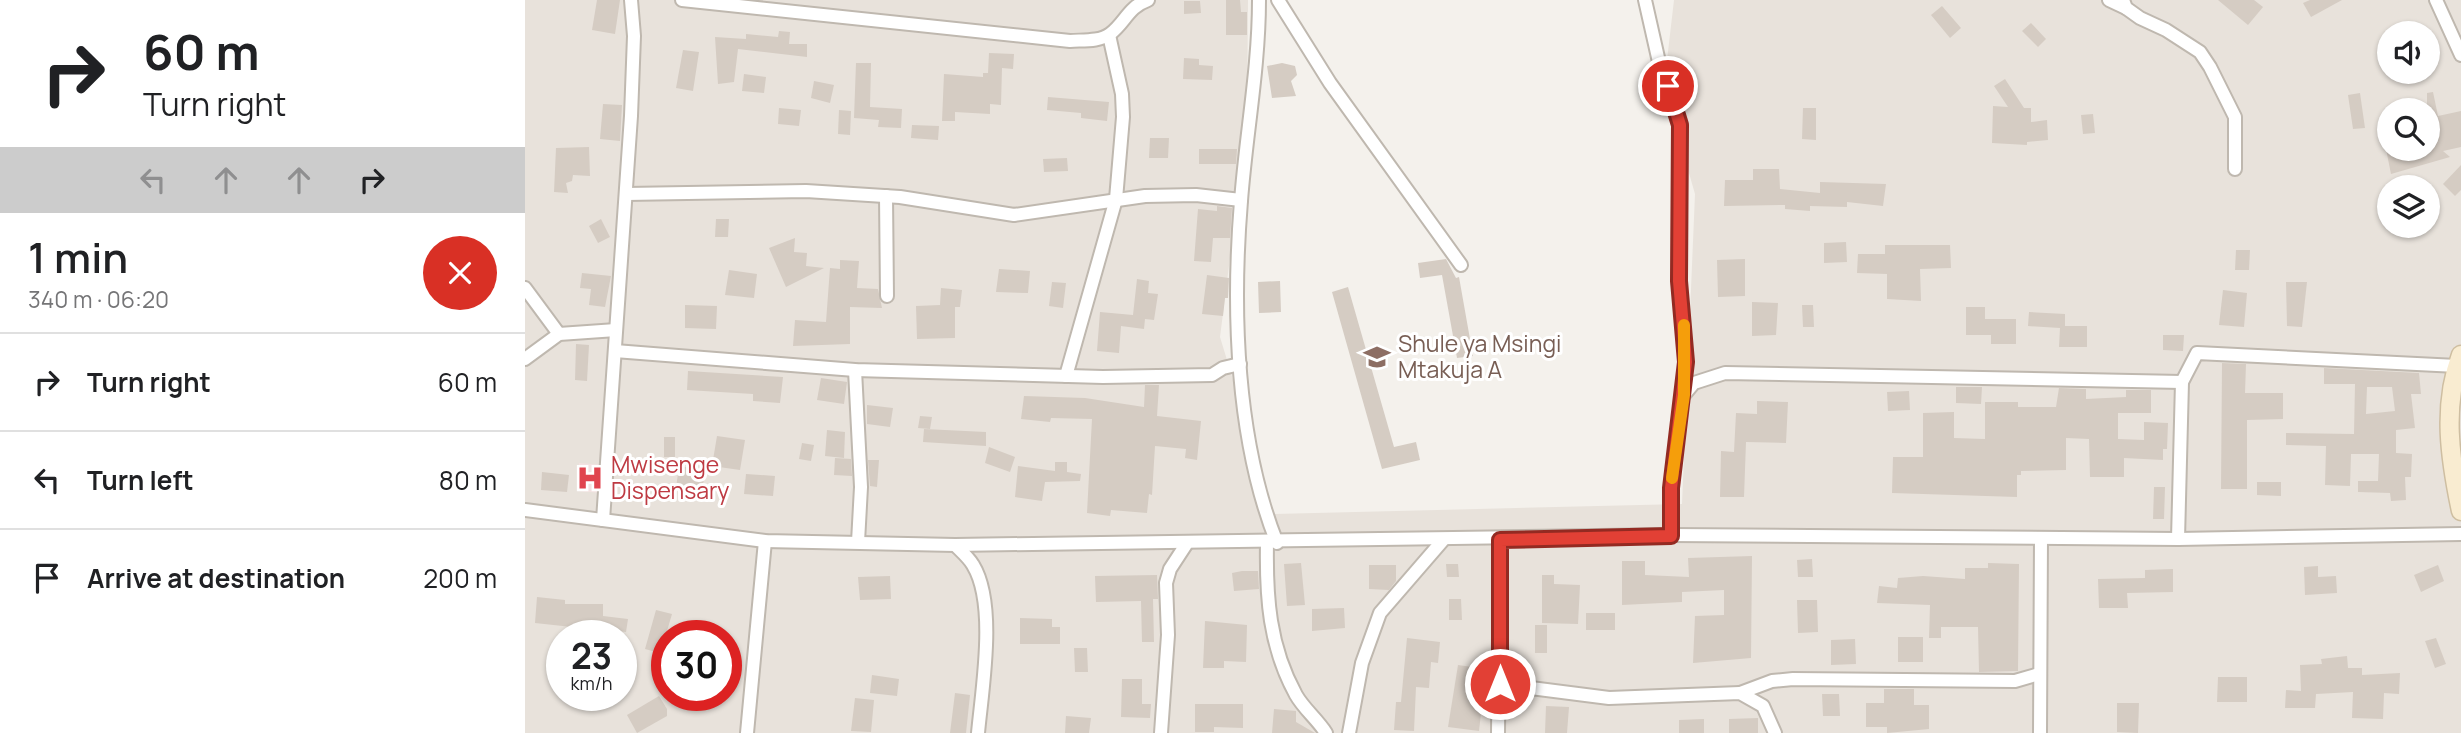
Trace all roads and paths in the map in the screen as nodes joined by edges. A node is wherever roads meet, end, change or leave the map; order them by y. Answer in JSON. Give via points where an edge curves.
{"nodes":[{"id":1,"x":631,"y":0,"type":"edge"},
{"id":2,"x":682,"y":0,"type":"edge"},
{"id":3,"x":1148,"y":0,"type":"edge"},
{"id":4,"x":1259,"y":0,"type":"edge"},
{"id":5,"x":1278,"y":0,"type":"edge"},
{"id":6,"x":1645,"y":0,"type":"edge"},
{"id":7,"x":2109,"y":0,"type":"edge"},
{"id":8,"x":2435,"y":0,"type":"edge"},
{"id":9,"x":2125,"y":4,"type":"edge"},
{"id":10,"x":1109,"y":35,"type":"junction"},
{"id":11,"x":2461,"y":55,"type":"edge"},
{"id":12,"x":2235,"y":169,"type":"dead end"},
{"id":13,"x":627,"y":194,"type":"junction"},
{"id":14,"x":886,"y":196,"type":"junction"},
{"id":15,"x":1117,"y":199,"type":"junction"},
{"id":16,"x":1241,"y":200,"type":"junction"},
{"id":17,"x":1461,"y":265,"type":"dead end"},
{"id":18,"x":525,"y":288,"type":"edge"},
{"id":19,"x":887,"y":296,"type":"dead end"},
{"id":20,"x":617,"y":331,"type":"junction"},
{"id":21,"x":559,"y":334,"type":"junction"},
{"id":22,"x":615,"y":351,"type":"junction"},
{"id":23,"x":525,"y":359,"type":"edge"},
{"id":24,"x":2459,"y":360,"type":"edge"},
{"id":25,"x":1240,"y":364,"type":"junction"},
{"id":26,"x":855,"y":370,"type":"junction"},
{"id":27,"x":1066,"y":376,"type":"junction"},
{"id":28,"x":2182,"y":382,"type":"junction"},
{"id":29,"x":1684,"y":395,"type":"junction"},
{"id":30,"x":525,"y":510,"type":"edge"},
{"id":31,"x":2461,"y":511,"type":"edge"},
{"id":32,"x":603,"y":520,"type":"junction"},
{"id":33,"x":2461,"y":534,"type":"edge"},
{"id":34,"x":1671,"y":536,"type":"junction"},
{"id":35,"x":2041,"y":538,"type":"junction"},
{"id":36,"x":1444,"y":539,"type":"junction"},
{"id":37,"x":2178,"y":539,"type":"junction"},
{"id":38,"x":1500,"y":540,"type":"junction"},
{"id":39,"x":765,"y":541,"type":"junction"},
{"id":40,"x":858,"y":542,"type":"junction"},
{"id":41,"x":1187,"y":543,"type":"junction"},
{"id":42,"x":1272,"y":543,"type":"junction"},
{"id":43,"x":955,"y":545,"type":"junction"},
{"id":44,"x":2039,"y":674,"type":"junction"},
{"id":45,"x":1500,"y":684,"type":"junction"},
{"id":46,"x":1741,"y":693,"type":"junction"},
{"id":47,"x":747,"y":733,"type":"edge"},
{"id":48,"x":978,"y":733,"type":"edge"},
{"id":49,"x":1161,"y":733,"type":"edge"},
{"id":50,"x":1326,"y":733,"type":"edge"},
{"id":51,"x":1349,"y":733,"type":"edge"},
{"id":52,"x":1498,"y":733,"type":"edge"},
{"id":53,"x":1775,"y":733,"type":"edge"},
{"id":54,"x":2041,"y":733,"type":"edge"}],
"edges":[{"from":1,"to":13,"type":"street","via":[[635,36]]},
{"from":2,"to":10,"type":"street","via":[[1070,41]]},
{"from":3,"to":10,"type":"street","via":[[1126,13]]},
{"from":4,"to":16,"type":"street"},
{"from":5,"to":17,"type":"street","via":[[1330,83]]},
{"from":6,"to":29,"type":"street","via":[[1680,125]]},
{"from":7,"to":9,"type":"street"},
{"from":8,"to":11,"type":"street"},
{"from":9,"to":12,"type":"street","via":[[2200,52],[2235,117]]},
{"from":10,"to":15,"type":"street","via":[[1122,94]]},
{"from":13,"to":14,"type":"street","via":[[806,191]]},
{"from":13,"to":20,"type":"street"},
{"from":14,"to":15,"type":"street","via":[[1014,215]]},
{"from":14,"to":19,"type":"street"},
{"from":15,"to":16,"type":"street","via":[[1173,195]]},
{"from":15,"to":27,"type":"street"},
{"from":16,"to":25,"type":"street","via":[[1237,275]]},
{"from":18,"to":21,"type":"street"},
{"from":20,"to":21,"type":"street"},
{"from":20,"to":22,"type":"street"},
{"from":21,"to":23,"type":"street"},
{"from":22,"to":26,"type":"street"},
{"from":22,"to":32,"type":"street"},
{"from":24,"to":28,"type":"street","via":[[2205,352],[2195,355]]},
{"from":24,"to":31,"type":"street","via":[[2449,398],[2451,462]]},
{"from":25,"to":27,"type":"street","via":[[1212,375]]},
{"from":25,"to":42,"type":"street"},
{"from":26,"to":27,"type":"street"},
{"from":26,"to":40,"type":"street","via":[[861,487]]},
{"from":28,"to":29,"type":"street","via":[[1725,373],[1694,383]]},
{"from":28,"to":37,"type":"street"},
{"from":29,"to":34,"type":"street","via":[[1674,453]]},
{"from":30,"to":32,"type":"street"},
{"from":32,"to":39,"type":"street"},
{"from":33,"to":37,"type":"street"},
{"from":34,"to":35,"type":"street"},
{"from":34,"to":38,"type":"street"},
{"from":35,"to":37,"type":"street"},
{"from":35,"to":44,"type":"street"},
{"from":36,"to":38,"type":"street"},
{"from":36,"to":42,"type":"street"},
{"from":36,"to":51,"type":"street","via":[[1380,613],[1362,663]]},
{"from":38,"to":45,"type":"street"},
{"from":39,"to":40,"type":"street"},
{"from":39,"to":47,"type":"street"},
{"from":40,"to":43,"type":"street"},
{"from":41,"to":42,"type":"street"},
{"from":41,"to":43,"type":"street"},
{"from":41,"to":49,"type":"street","via":[[1166,583],[1168,647]]},
{"from":42,"to":50,"type":"street","via":[[1266,595],[1273,637],[1296,695]]},
{"from":43,"to":48,"type":"street","via":[[973,565],[982,588]]},
{"from":44,"to":46,"type":"street","via":[[2015,681],[1772,681]]},
{"from":44,"to":54,"type":"street"},
{"from":45,"to":46,"type":"street","via":[[1609,698]]},
{"from":45,"to":52,"type":"street"},
{"from":46,"to":53,"type":"street","via":[[1763,706]]}]}
